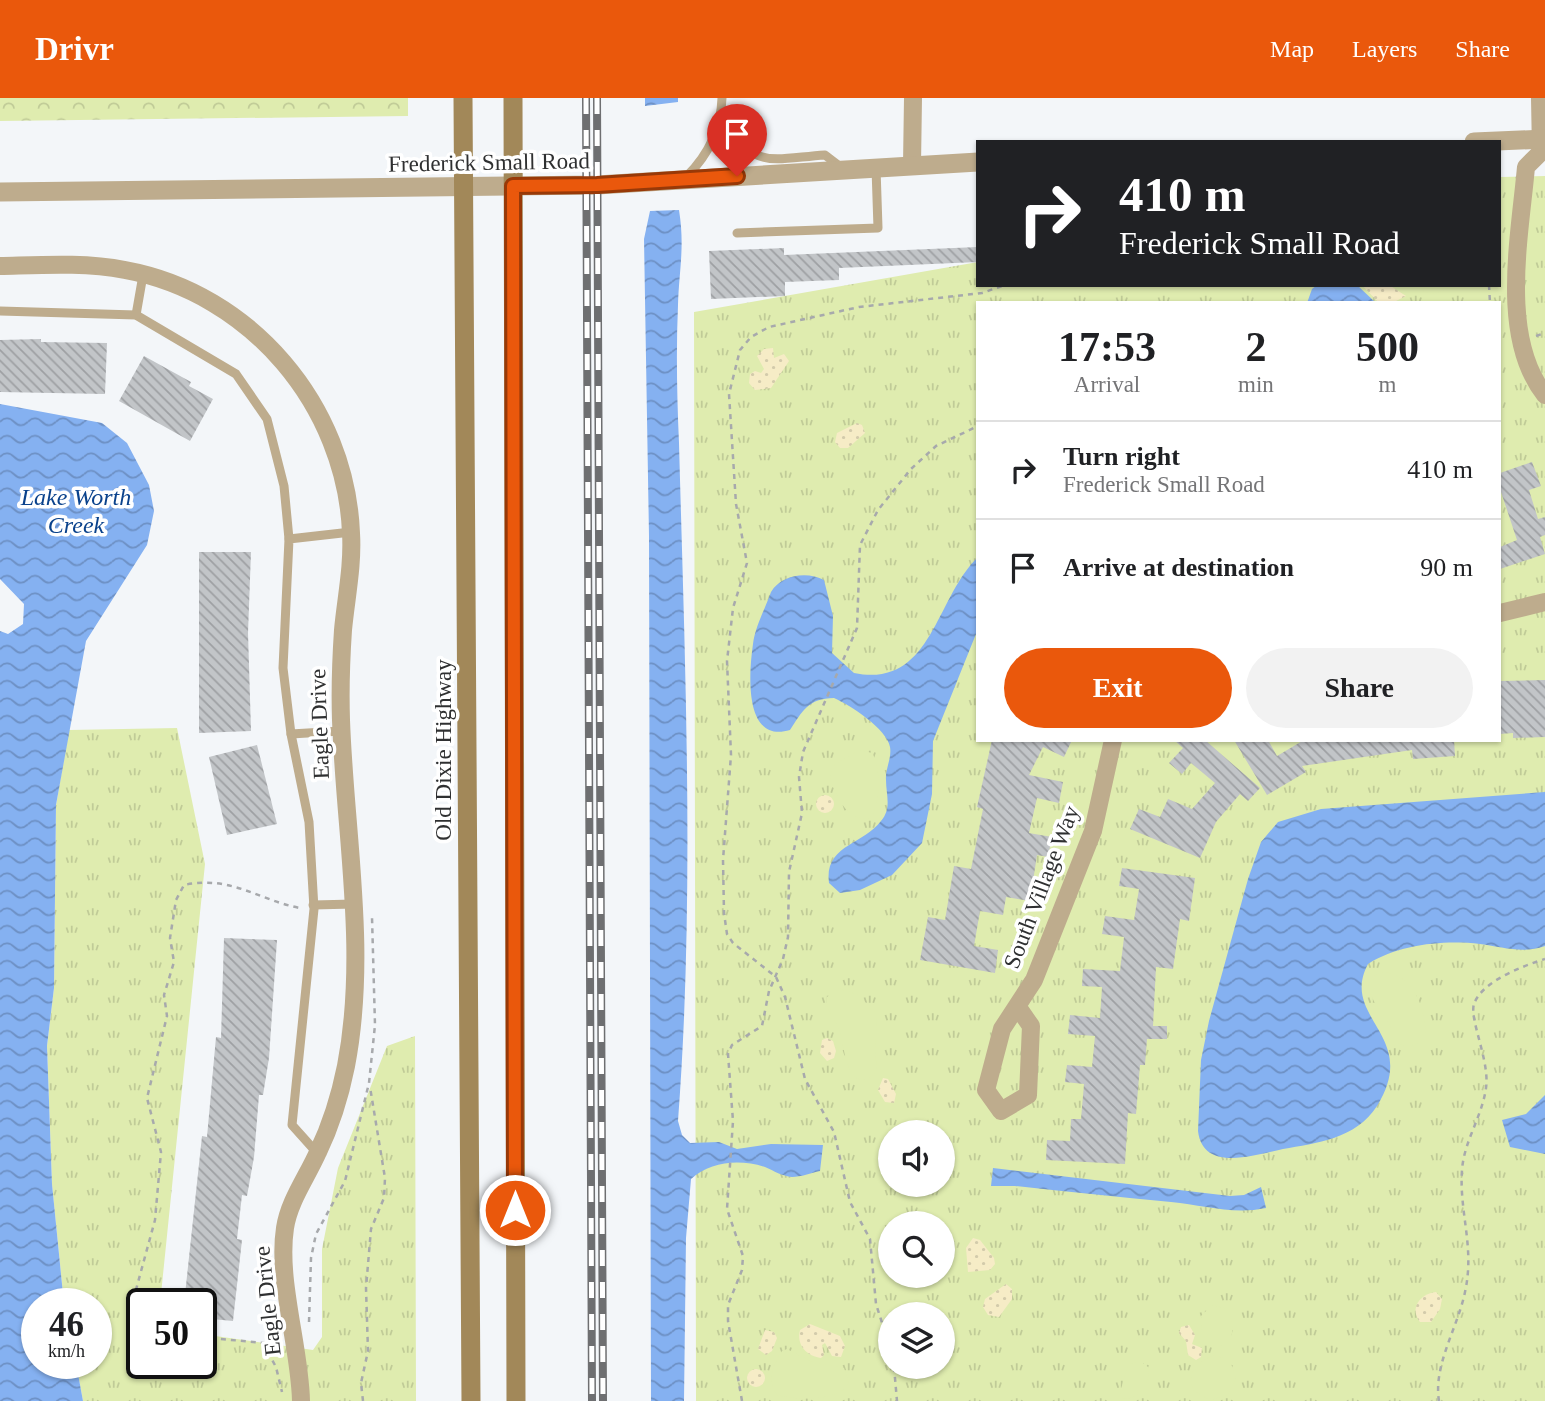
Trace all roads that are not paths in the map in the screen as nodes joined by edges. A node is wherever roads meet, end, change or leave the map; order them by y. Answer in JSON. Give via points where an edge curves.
{"nodes":[{"id":1,"x":463,"y":98,"type":"edge"},
{"id":2,"x":513,"y":98,"type":"edge"},
{"id":3,"x":722,"y":98,"type":"edge"},
{"id":4,"x":913,"y":98,"type":"edge"},
{"id":5,"x":1540,"y":98,"type":"edge"},
{"id":6,"x":721,"y":120,"type":"junction"},
{"id":7,"x":1501,"y":144,"type":"edge"},
{"id":8,"x":1543,"y":147,"type":"edge"},
{"id":9,"x":976,"y":162,"type":"edge"},
{"id":10,"x":912,"y":165,"type":"junction"},
{"id":11,"x":876,"y":168,"type":"junction"},
{"id":12,"x":844,"y":170,"type":"junction"},
{"id":13,"x":683,"y":180,"type":"junction"},
{"id":14,"x":513,"y":186,"type":"junction"},
{"id":15,"x":464,"y":188,"type":"junction"},
{"id":16,"x":0,"y":192,"type":"edge"},
{"id":17,"x":737,"y":233,"type":"dead end"},
{"id":18,"x":0,"y":266,"type":"edge"},
{"id":19,"x":143,"y":274,"type":"junction"},
{"id":20,"x":0,"y":311,"type":"edge"},
{"id":21,"x":136,"y":315,"type":"junction"},
{"id":22,"x":1545,"y":395,"type":"edge"},
{"id":23,"x":351,"y":532,"type":"junction"},
{"id":24,"x":289,"y":539,"type":"junction"},
{"id":25,"x":1545,"y":602,"type":"edge"},
{"id":26,"x":1501,"y":613,"type":"edge"},
{"id":27,"x":341,"y":731,"type":"junction"},
{"id":28,"x":291,"y":734,"type":"junction"},
{"id":29,"x":1113,"y":742,"type":"edge"},
{"id":30,"x":354,"y":904,"type":"junction"},
{"id":31,"x":309,"y":907,"type":"junction"},
{"id":32,"x":1017,"y":1006,"type":"junction"},
{"id":33,"x":318,"y":1154,"type":"junction"},
{"id":34,"x":301,"y":1401,"type":"edge"},
{"id":35,"x":471,"y":1401,"type":"edge"},
{"id":36,"x":516,"y":1401,"type":"edge"}],
"edges":[{"from":1,"to":15,"type":"main road","name":"Old Dixie Highway"},
{"from":2,"to":14,"type":"main road"},
{"from":3,"to":6,"type":"lane"},
{"from":4,"to":10,"type":"street"},
{"from":5,"to":8,"type":"street"},
{"from":6,"to":12,"type":"lane","via":[[747,153],[766,158],[825,155]]},
{"from":6,"to":13,"type":"lane","via":[[704,156]]},
{"from":7,"to":8,"type":"street"},
{"from":8,"to":22,"type":"street","via":[[1526,167],[1516,291],[1521,341],[1531,377]]},
{"from":9,"to":10,"type":"street","name":"Frederick Small Road"},
{"from":10,"to":11,"type":"street","name":"Frederick Small Road"},
{"from":11,"to":12,"type":"street","name":"Frederick Small Road"},
{"from":11,"to":17,"type":"lane","via":[[878,228]]},
{"from":12,"to":13,"type":"street","name":"Frederick Small Road"},
{"from":13,"to":14,"type":"street","name":"Frederick Small Road"},
{"from":14,"to":15,"type":"street","name":"Frederick Small Road"},
{"from":14,"to":36,"type":"main road"},
{"from":15,"to":16,"type":"street","name":"Frederick Small Road"},
{"from":15,"to":35,"type":"main road","name":"Old Dixie Highway"},
{"from":18,"to":19,"type":"street","name":"Eagle Drive","via":[[87,265]]},
{"from":19,"to":21,"type":"lane"},
{"from":19,"to":23,"type":"street","name":"Eagle Drive","via":[[172,282],[226,311],[274,350],[298,379],[334,447]]},
{"from":20,"to":21,"type":"lane"},
{"from":21,"to":24,"type":"lane","via":[[236,374],[267,419],[284,486]]},
{"from":23,"to":24,"type":"lane"},
{"from":23,"to":27,"type":"street","name":"Eagle Drive","via":[[340,681]]},
{"from":24,"to":28,"type":"lane","via":[[283,668]]},
{"from":25,"to":26,"type":"street"},
{"from":27,"to":28,"type":"lane"},
{"from":27,"to":30,"type":"street","name":"Eagle Drive"},
{"from":28,"to":31,"type":"lane","via":[[309,822]]},
{"from":29,"to":32,"type":"street","name":"South Village Way","via":[[1093,831],[1034,980]]},
{"from":30,"to":31,"type":"lane"},
{"from":30,"to":33,"type":"street","name":"Eagle Drive","via":[[350,1037],[338,1099]]},
{"from":31,"to":33,"type":"lane","via":[[292,1125]]},
{"from":32,"to":32,"type":"street","name":"South Village Way","via":[[1002,1029],[986,1090],[1001,1111],[1028,1095],[1031,1026]]},
{"from":33,"to":34,"type":"street","name":"Eagle Drive","via":[[284,1231]]}]}
